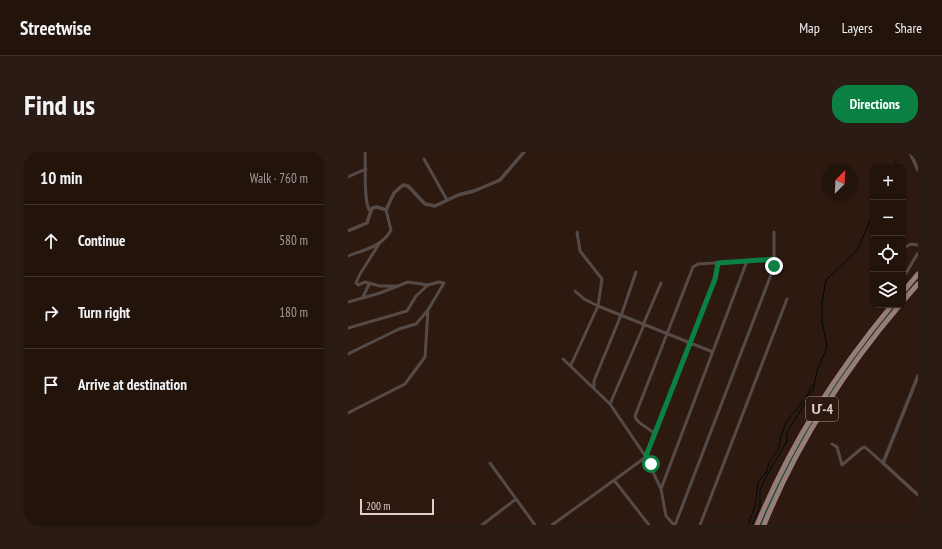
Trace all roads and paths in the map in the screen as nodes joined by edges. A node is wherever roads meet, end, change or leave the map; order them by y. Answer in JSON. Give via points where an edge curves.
{"nodes":[{"id":1,"x":365,"y":152,"type":"edge"},
{"id":2,"x":524,"y":152,"type":"edge"},
{"id":3,"x":910,"y":152,"type":"edge"},
{"id":4,"x":424,"y":159,"type":"dead end"},
{"id":5,"x":366,"y":169,"type":"junction"},
{"id":6,"x":918,"y":170,"type":"edge"},
{"id":7,"x":348,"y":177,"type":"edge"},
{"id":8,"x":447,"y":200,"type":"junction"},
{"id":9,"x":386,"y":210,"type":"junction"},
{"id":10,"x":370,"y":211,"type":"junction"},
{"id":11,"x":348,"y":231,"type":"edge"},
{"id":12,"x":577,"y":232,"type":"dead end"},
{"id":13,"x":774,"y":232,"type":"dead end"},
{"id":14,"x":379,"y":244,"type":"junction"},
{"id":15,"x":918,"y":244,"type":"edge"},
{"id":16,"x":906,"y":246,"type":"edge"},
{"id":17,"x":918,"y":254,"type":"edge"},
{"id":18,"x":348,"y":256,"type":"edge"},
{"id":19,"x":775,"y":259,"type":"junction"},
{"id":20,"x":747,"y":261,"type":"junction"},
{"id":21,"x":718,"y":263,"type":"junction"},
{"id":22,"x":636,"y":272,"type":"dead end"},
{"id":23,"x":906,"y":273,"type":"edge"},
{"id":24,"x":918,"y":274,"type":"edge"},
{"id":25,"x":661,"y":283,"type":"dead end"},
{"id":26,"x":369,"y":284,"type":"junction"},
{"id":27,"x":918,"y":284,"type":"edge"},
{"id":28,"x":428,"y":285,"type":"junction"},
{"id":29,"x":399,"y":286,"type":"junction"},
{"id":30,"x":906,"y":288,"type":"edge"},
{"id":31,"x":575,"y":291,"type":"dead end"},
{"id":32,"x":363,"y":297,"type":"junction"},
{"id":33,"x":906,"y":298,"type":"edge"},
{"id":34,"x":787,"y":299,"type":"dead end"},
{"id":35,"x":348,"y":302,"type":"edge"},
{"id":36,"x":598,"y":306,"type":"junction"},
{"id":37,"x":890,"y":308,"type":"edge"},
{"id":38,"x":898,"y":308,"type":"edge"},
{"id":39,"x":428,"y":310,"type":"junction"},
{"id":40,"x":621,"y":316,"type":"junction"},
{"id":41,"x":643,"y":325,"type":"junction"},
{"id":42,"x":348,"y":328,"type":"edge"},
{"id":43,"x":668,"y":334,"type":"junction"},
{"id":44,"x":690,"y":344,"type":"junction"},
{"id":45,"x":713,"y":352,"type":"junction"},
{"id":46,"x":348,"y":354,"type":"edge"},
{"id":47,"x":564,"y":359,"type":"dead end"},
{"id":48,"x":571,"y":365,"type":"junction"},
{"id":49,"x":918,"y":376,"type":"edge"},
{"id":50,"x":594,"y":389,"type":"junction"},
{"id":51,"x":610,"y":404,"type":"junction"},
{"id":52,"x":348,"y":413,"type":"edge"},
{"id":53,"x":655,"y":435,"type":"junction"},
{"id":54,"x":832,"y":444,"type":"dead end"},
{"id":55,"x":646,"y":456,"type":"junction"},
{"id":56,"x":884,"y":462,"type":"junction"},
{"id":57,"x":490,"y":464,"type":"dead end"},
{"id":58,"x":614,"y":480,"type":"junction"},
{"id":59,"x":661,"y":489,"type":"junction"},
{"id":60,"x":918,"y":495,"type":"edge"},
{"id":61,"x":516,"y":499,"type":"junction"},
{"id":62,"x":482,"y":525,"type":"edge"},
{"id":63,"x":535,"y":525,"type":"edge"},
{"id":64,"x":552,"y":525,"type":"edge"},
{"id":65,"x":649,"y":525,"type":"edge"},
{"id":66,"x":674,"y":525,"type":"edge"},
{"id":67,"x":700,"y":525,"type":"edge"},
{"id":68,"x":757,"y":525,"type":"edge"},
{"id":69,"x":764,"y":525,"type":"edge"}],
"edges":[{"from":1,"to":5,"type":"street"},
{"from":2,"to":8,"type":"street","via":[[500,180]]},
{"from":3,"to":6,"type":"street"},
{"from":4,"to":8,"type":"street"},
{"from":5,"to":7,"type":"street"},
{"from":5,"to":10,"type":"street","via":[[366,193]]},
{"from":8,"to":9,"type":"street","via":[[435,206],[428,205],[405,185],[396,190]]},
{"from":9,"to":10,"type":"street","via":[[377,207]]},
{"from":9,"to":14,"type":"street","via":[[391,230]]},
{"from":10,"to":11,"type":"street","via":[[367,223]]},
{"from":12,"to":36,"type":"street","via":[[580,250],[602,279]]},
{"from":13,"to":19,"type":"street"},
{"from":14,"to":18,"type":"street"},
{"from":14,"to":26,"type":"street","via":[[356,282],[358,285],[366,282]]},
{"from":15,"to":16,"type":"street"},
{"from":17,"to":23,"type":"street"},
{"from":19,"to":20,"type":"street"},
{"from":19,"to":66,"type":"street"},
{"from":20,"to":21,"type":"street"},
{"from":20,"to":45,"type":"street"},
{"from":21,"to":43,"type":"street","via":[[698,264],[693,267]]},
{"from":21,"to":44,"type":"street","via":[[715,279]]},
{"from":22,"to":40,"type":"street"},
{"from":24,"to":30,"type":"highway"},
{"from":25,"to":41,"type":"street"},
{"from":26,"to":29,"type":"street"},
{"from":26,"to":32,"type":"street"},
{"from":27,"to":33,"type":"highway"},
{"from":28,"to":29,"type":"street","via":[[408,282]]},
{"from":28,"to":39,"type":"street","via":[[444,283]]},
{"from":28,"to":42,"type":"street","via":[[416,296],[407,311]]},
{"from":29,"to":32,"type":"street"},
{"from":31,"to":36,"type":"street"},
{"from":32,"to":35,"type":"street"},
{"from":34,"to":67,"type":"street"},
{"from":36,"to":40,"type":"street"},
{"from":36,"to":48,"type":"street"},
{"from":37,"to":68,"type":"highway","number":"Մ-4","via":[[817,406],[787,459]]},
{"from":38,"to":69,"type":"highway","number":"Մ-4","via":[[822,409],[789,467]]},
{"from":39,"to":46,"type":"street","via":[[416,324],[399,329]]},
{"from":39,"to":52,"type":"street","via":[[426,357],[405,384]]},
{"from":40,"to":41,"type":"street"},
{"from":40,"to":50,"type":"street","via":[[594,381]]},
{"from":41,"to":43,"type":"street"},
{"from":41,"to":51,"type":"street"},
{"from":43,"to":44,"type":"street"},
{"from":43,"to":53,"type":"street","via":[[636,416],[637,421],[651,429]]},
{"from":44,"to":45,"type":"street"},
{"from":44,"to":53,"type":"street"},
{"from":45,"to":59,"type":"street"},
{"from":47,"to":48,"type":"street"},
{"from":48,"to":50,"type":"street"},
{"from":49,"to":56,"type":"street"},
{"from":50,"to":51,"type":"street"},
{"from":51,"to":55,"type":"street"},
{"from":53,"to":55,"type":"street"},
{"from":54,"to":56,"type":"street","via":[[837,447],[842,465],[865,447]]},
{"from":55,"to":58,"type":"street"},
{"from":55,"to":59,"type":"street"},
{"from":56,"to":60,"type":"street"},
{"from":57,"to":61,"type":"street"},
{"from":58,"to":64,"type":"street"},
{"from":58,"to":65,"type":"street"},
{"from":59,"to":66,"type":"street","via":[[665,514]]},
{"from":61,"to":62,"type":"street"},
{"from":61,"to":63,"type":"street"}]}
